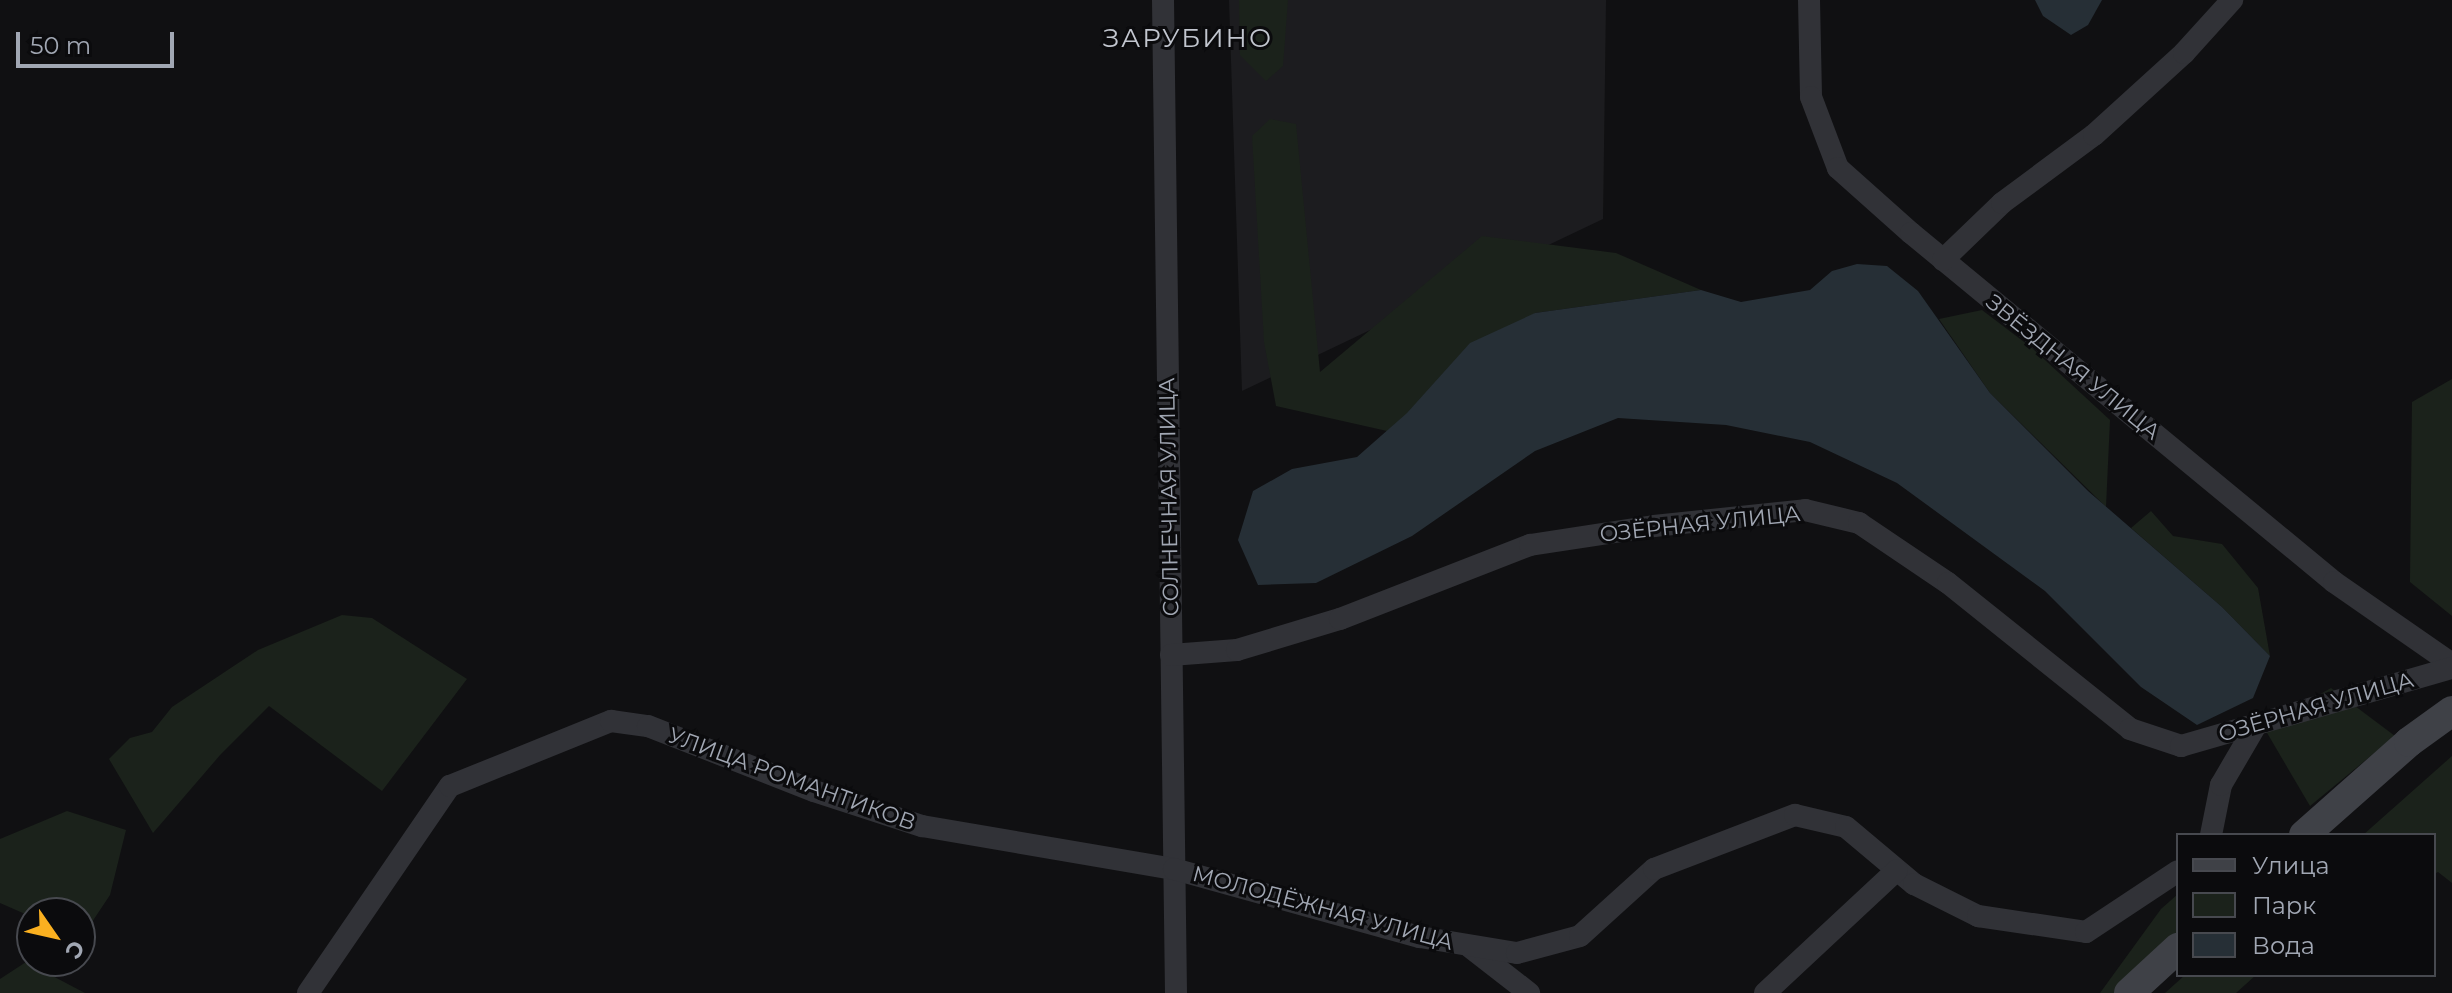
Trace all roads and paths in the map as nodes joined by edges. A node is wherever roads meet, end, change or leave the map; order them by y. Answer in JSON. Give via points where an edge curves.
{"nodes":[{"id":1,"x":1163,"y":0,"type":"edge"},
{"id":2,"x":1809,"y":0,"type":"edge"},
{"id":3,"x":2232,"y":0,"type":"edge"},
{"id":4,"x":1943,"y":260,"type":"junction"},
{"id":5,"x":1171,"y":655,"type":"junction"},
{"id":6,"x":2452,"y":666,"type":"edge"},
{"id":7,"x":2452,"y":711,"type":"edge"},
{"id":8,"x":2256,"y":725,"type":"junction"},
{"id":9,"x":2211,"y":833,"type":"edge"},
{"id":10,"x":2306,"y":833,"type":"edge"},
{"id":11,"x":1174,"y":869,"type":"junction"},
{"id":12,"x":1897,"y":870,"type":"junction"},
{"id":13,"x":2176,"y":872,"type":"edge"},
{"id":14,"x":1468,"y":945,"type":"junction"},
{"id":15,"x":2176,"y":950,"type":"edge"},
{"id":16,"x":308,"y":993,"type":"edge"},
{"id":17,"x":1176,"y":993,"type":"edge"},
{"id":18,"x":1529,"y":993,"type":"edge"},
{"id":19,"x":1765,"y":993,"type":"edge"},
{"id":20,"x":2129,"y":993,"type":"edge"}],
"edges":[{"from":1,"to":5,"type":"street","name":"СОЛНЕЧНАЯ УЛИЦА"},
{"from":2,"to":4,"type":"street","name":"ЗВЁЗДНАЯ УЛИЦА","via":[[1811,97],[1838,168]]},
{"from":3,"to":4,"type":"street","via":[[2184,53],[2094,135],[2002,203]]},
{"from":4,"to":6,"type":"street","name":"ЗВЁЗДНАЯ УЛИЦА","via":[[2334,582]]},
{"from":5,"to":8,"type":"street","name":"ОЗЁРНАЯ УЛИЦА","via":[[1237,650],[1296,632],[1530,545],[1805,510],[1859,523],[1948,583],[2130,729],[2181,746]]},
{"from":5,"to":11,"type":"street","name":"СОЛНЕЧНАЯ УЛИЦА"},
{"from":6,"to":8,"type":"street","name":"ОЗЁРНАЯ УЛИЦА"},
{"from":7,"to":10,"type":"main road"},
{"from":8,"to":9,"type":"street","via":[[2221,785]]},
{"from":11,"to":14,"type":"street","name":"МОЛОДЁЖНАЯ УЛИЦА","via":[[1420,937]]},
{"from":11,"to":16,"type":"street","name":"УЛИЦА РОМАНТИКОВ","via":[[922,826],[814,791],[648,726],[611,721],[450,786]]},
{"from":11,"to":17,"type":"street","name":"СОЛНЕЧНАЯ УЛИЦА"},
{"from":12,"to":13,"type":"street","name":"МОЛОДЁЖНАЯ УЛИЦА","via":[[1978,916],[2086,932]]},
{"from":12,"to":14,"type":"street","name":"МОЛОДЁЖНАЯ УЛИЦА","via":[[1846,827],[1795,815],[1654,869],[1580,936],[1517,953]]},
{"from":12,"to":19,"type":"street"},
{"from":14,"to":18,"type":"street"},
{"from":15,"to":20,"type":"main road"}]}
